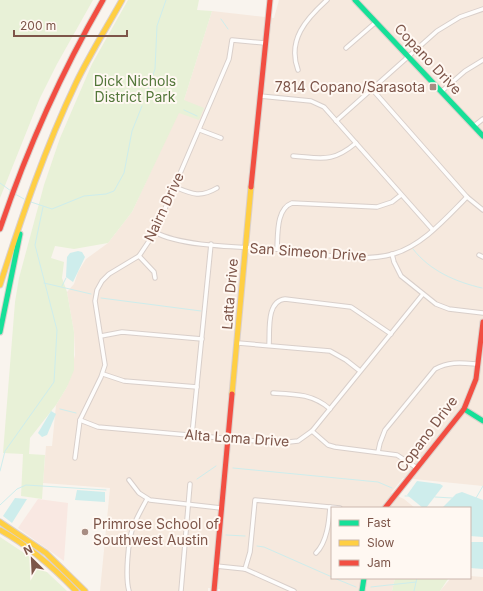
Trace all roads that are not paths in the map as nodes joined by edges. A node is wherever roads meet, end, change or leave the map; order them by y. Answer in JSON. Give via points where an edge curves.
{"nodes":[{"id":1,"x":103,"y":0,"type":"edge"},
{"id":2,"x":122,"y":0,"type":"edge"},
{"id":3,"x":270,"y":0,"type":"edge"},
{"id":4,"x":327,"y":0,"type":"edge"},
{"id":5,"x":355,"y":0,"type":"edge"},
{"id":6,"x":483,"y":8,"type":"edge"},
{"id":7,"x":376,"y":22,"type":"junction"},
{"id":8,"x":265,"y":43,"type":"junction"},
{"id":9,"x":346,"y":48,"type":"dead end"},
{"id":10,"x":409,"y":56,"type":"junction"},
{"id":11,"x":483,"y":60,"type":"edge"},
{"id":12,"x":298,"y":70,"type":"dead end"},
{"id":13,"x":372,"y":89,"type":"junction"},
{"id":14,"x":442,"y":91,"type":"junction"},
{"id":15,"x":260,"y":96,"type":"junction"},
{"id":16,"x":483,"y":119,"type":"edge"},
{"id":17,"x":336,"y":121,"type":"junction"},
{"id":18,"x":474,"y":126,"type":"junction"},
{"id":19,"x":200,"y":130,"type":"junction"},
{"id":20,"x":483,"y":136,"type":"edge"},
{"id":21,"x":221,"y":138,"type":"dead end"},
{"id":22,"x":356,"y":143,"type":"junction"},
{"id":23,"x":294,"y":156,"type":"dead end"},
{"id":24,"x":175,"y":187,"type":"junction"},
{"id":25,"x":217,"y":188,"type":"dead end"},
{"id":26,"x":401,"y":195,"type":"junction"},
{"id":27,"x":467,"y":198,"type":"junction"},
{"id":28,"x":483,"y":210,"type":"edge"},
{"id":29,"x":23,"y":219,"type":"junction"},
{"id":30,"x":0,"y":228,"type":"edge"},
{"id":31,"x":432,"y":229,"type":"junction"},
{"id":32,"x":155,"y":232,"type":"junction"},
{"id":33,"x":211,"y":244,"type":"junction"},
{"id":34,"x":246,"y":247,"type":"junction"},
{"id":35,"x":277,"y":250,"type":"junction"},
{"id":36,"x":392,"y":254,"type":"junction"},
{"id":37,"x":139,"y":256,"type":"junction"},
{"id":38,"x":155,"y":278,"type":"dead end"},
{"id":39,"x":0,"y":285,"type":"edge"},
{"id":40,"x":423,"y":294,"type":"junction"},
{"id":41,"x":483,"y":313,"type":"edge"},
{"id":42,"x":483,"y":322,"type":"edge"},
{"id":43,"x":0,"y":332,"type":"edge"},
{"id":44,"x":390,"y":334,"type":"junction"},
{"id":45,"x":101,"y":336,"type":"junction"},
{"id":46,"x":202,"y":339,"type":"junction"},
{"id":47,"x":238,"y":344,"type":"junction"},
{"id":48,"x":269,"y":345,"type":"junction"},
{"id":49,"x":478,"y":364,"type":"junction"},
{"id":50,"x":360,"y":371,"type":"junction"},
{"id":51,"x":103,"y":374,"type":"junction"},
{"id":52,"x":197,"y":387,"type":"junction"},
{"id":53,"x":273,"y":392,"type":"dead end"},
{"id":54,"x":330,"y":409,"type":"junction"},
{"id":55,"x":464,"y":409,"type":"junction"},
{"id":56,"x":80,"y":420,"type":"junction"},
{"id":57,"x":483,"y":421,"type":"edge"},
{"id":58,"x":312,"y":431,"type":"junction"},
{"id":59,"x":192,"y":435,"type":"junction"},
{"id":60,"x":228,"y":438,"type":"junction"},
{"id":61,"x":378,"y":452,"type":"junction"},
{"id":62,"x":75,"y":458,"type":"dead end"},
{"id":63,"x":417,"y":468,"type":"junction"},
{"id":64,"x":129,"y":480,"type":"dead end"},
{"id":65,"x":190,"y":484,"type":"dead end"},
{"id":66,"x":147,"y":499,"type":"junction"},
{"id":67,"x":189,"y":505,"type":"junction"},
{"id":68,"x":330,"y":507,"type":"joint"},
{"id":69,"x":386,"y":507,"type":"edge"},
{"id":70,"x":221,"y":508,"type":"junction"},
{"id":71,"x":0,"y":522,"type":"edge"},
{"id":72,"x":0,"y":530,"type":"edge"},
{"id":73,"x":316,"y":553,"type":"dead end"},
{"id":74,"x":56,"y":559,"type":"junction"},
{"id":75,"x":51,"y":564,"type":"junction"},
{"id":76,"x":216,"y":566,"type":"junction"},
{"id":77,"x":245,"y":569,"type":"junction"},
{"id":78,"x":364,"y":579,"type":"edge"},
{"id":79,"x":76,"y":591,"type":"edge"},
{"id":80,"x":85,"y":591,"type":"edge"},
{"id":81,"x":129,"y":591,"type":"edge"},
{"id":82,"x":181,"y":591,"type":"edge"},
{"id":83,"x":214,"y":591,"type":"edge"},
{"id":84,"x":294,"y":591,"type":"edge"},
{"id":85,"x":362,"y":591,"type":"edge"}],
"edges":[{"from":1,"to":30,"type":"main road","via":[[56,86],[17,179]]},
{"from":2,"to":29,"type":"main road","via":[[72,92],[32,187]]},
{"from":3,"to":8,"type":"main road","name":"Latta Drive"},
{"from":4,"to":12,"type":"street","via":[[310,15],[298,35],[295,60]]},
{"from":5,"to":7,"type":"main road","name":"Copano Drive"},
{"from":6,"to":10,"type":"street","via":[[450,22]]},
{"from":7,"to":9,"type":"street"},
{"from":7,"to":10,"type":"main road","name":"Copano Drive"},
{"from":8,"to":15,"type":"main road","name":"Latta Drive"},
{"from":8,"to":19,"type":"street","name":"Nairn Drive","via":[[232,40],[230,56]]},
{"from":10,"to":13,"type":"street"},
{"from":10,"to":14,"type":"main road","name":"Copano Drive"},
{"from":11,"to":14,"type":"street","via":[[464,71]]},
{"from":13,"to":17,"type":"street"},
{"from":13,"to":27,"type":"street"},
{"from":14,"to":18,"type":"main road","name":"Copano Drive"},
{"from":15,"to":17,"type":"street","via":[[317,103]]},
{"from":15,"to":34,"type":"main road","name":"Latta Drive"},
{"from":16,"to":18,"type":"street"},
{"from":17,"to":22,"type":"street"},
{"from":18,"to":20,"type":"main road","name":"Copano Drive"},
{"from":19,"to":21,"type":"street"},
{"from":19,"to":24,"type":"street","name":"Nairn Drive"},
{"from":22,"to":23,"type":"street","via":[[332,158]]},
{"from":22,"to":26,"type":"street"},
{"from":24,"to":25,"type":"street","via":[[196,194],[207,194]]},
{"from":24,"to":32,"type":"street","name":"Nairn Drive"},
{"from":26,"to":31,"type":"street"},
{"from":26,"to":35,"type":"street","via":[[392,202],[378,207],[292,203],[281,215]]},
{"from":27,"to":28,"type":"street"},
{"from":27,"to":31,"type":"street","name":"San Simeon Drive"},
{"from":29,"to":39,"type":"main road"},
{"from":29,"to":43,"type":"main road"},
{"from":31,"to":36,"type":"street","name":"San Simeon Drive","via":[[411,246]]},
{"from":32,"to":33,"type":"street","name":"San Simeon Drive","via":[[172,240]]},
{"from":32,"to":37,"type":"street","name":"Nairn Drive"},
{"from":33,"to":34,"type":"street","name":"San Simeon Drive"},
{"from":33,"to":46,"type":"street"},
{"from":34,"to":35,"type":"street","name":"San Simeon Drive"},
{"from":34,"to":47,"type":"main road","name":"Latta Drive"},
{"from":35,"to":36,"type":"street","name":"San Simeon Drive","via":[[360,258]]},
{"from":36,"to":40,"type":"street","via":[[401,276]]},
{"from":37,"to":38,"type":"street","via":[[154,272]]},
{"from":37,"to":45,"type":"street","name":"Nairn Drive","via":[[109,274],[97,290],[95,301]]},
{"from":40,"to":41,"type":"street","via":[[442,307]]},
{"from":40,"to":44,"type":"street","name":"Alta Loma Drive"},
{"from":42,"to":49,"type":"main road","name":"Copano Drive"},
{"from":44,"to":48,"type":"street","via":[[351,306],[285,299],[278,301],[273,308]]},
{"from":44,"to":50,"type":"street","name":"Alta Loma Drive"},
{"from":45,"to":46,"type":"street","via":[[122,332]]},
{"from":45,"to":51,"type":"street","name":"Nairn Drive","via":[[105,360]]},
{"from":46,"to":52,"type":"street"},
{"from":47,"to":48,"type":"street"},
{"from":47,"to":60,"type":"main road","name":"Latta Drive"},
{"from":48,"to":50,"type":"street","via":[[330,352]]},
{"from":49,"to":55,"type":"main road","name":"Copano Drive","via":[[473,389]]},
{"from":49,"to":61,"type":"street","via":[[457,362],[435,369],[385,430]]},
{"from":50,"to":54,"type":"street","name":"Alta Loma Drive"},
{"from":51,"to":52,"type":"street","via":[[124,381]]},
{"from":51,"to":56,"type":"street","name":"Nairn Drive"},
{"from":52,"to":59,"type":"street"},
{"from":53,"to":54,"type":"street","via":[[309,396]]},
{"from":54,"to":58,"type":"street","name":"Alta Loma Drive"},
{"from":55,"to":57,"type":"main road"},
{"from":55,"to":63,"type":"main road","name":"Copano Drive"},
{"from":56,"to":59,"type":"street","name":"Alta Loma Drive","via":[[98,427]]},
{"from":56,"to":62,"type":"street","name":"Nairn Drive"},
{"from":58,"to":60,"type":"street","name":"Alta Loma Drive","via":[[303,439],[287,443]]},
{"from":58,"to":61,"type":"street","via":[[335,447]]},
{"from":59,"to":60,"type":"street","name":"Alta Loma Drive"},
{"from":60,"to":70,"type":"main road","name":"Latta Drive"},
{"from":61,"to":63,"type":"street","via":[[397,455]]},
{"from":63,"to":69,"type":"main road","name":"Copano Drive"},
{"from":64,"to":66,"type":"street"},
{"from":65,"to":67,"type":"street"},
{"from":66,"to":67,"type":"street"},
{"from":66,"to":81,"type":"street","via":[[131,537],[127,578]]},
{"from":67,"to":70,"type":"street"},
{"from":67,"to":82,"type":"street"},
{"from":68,"to":73,"type":"street","via":[[322,545]]},
{"from":68,"to":77,"type":"street","via":[[255,500],[250,552]]},
{"from":70,"to":76,"type":"main road","name":"Latta Drive"},
{"from":71,"to":74,"type":"main road"},
{"from":72,"to":75,"type":"main road"},
{"from":74,"to":75,"type":"main road"},
{"from":74,"to":80,"type":"main road"},
{"from":75,"to":79,"type":"main road"},
{"from":76,"to":77,"type":"street"},
{"from":76,"to":83,"type":"main road","name":"Latta Drive"},
{"from":77,"to":84,"type":"street"},
{"from":78,"to":85,"type":"main road"}]}
